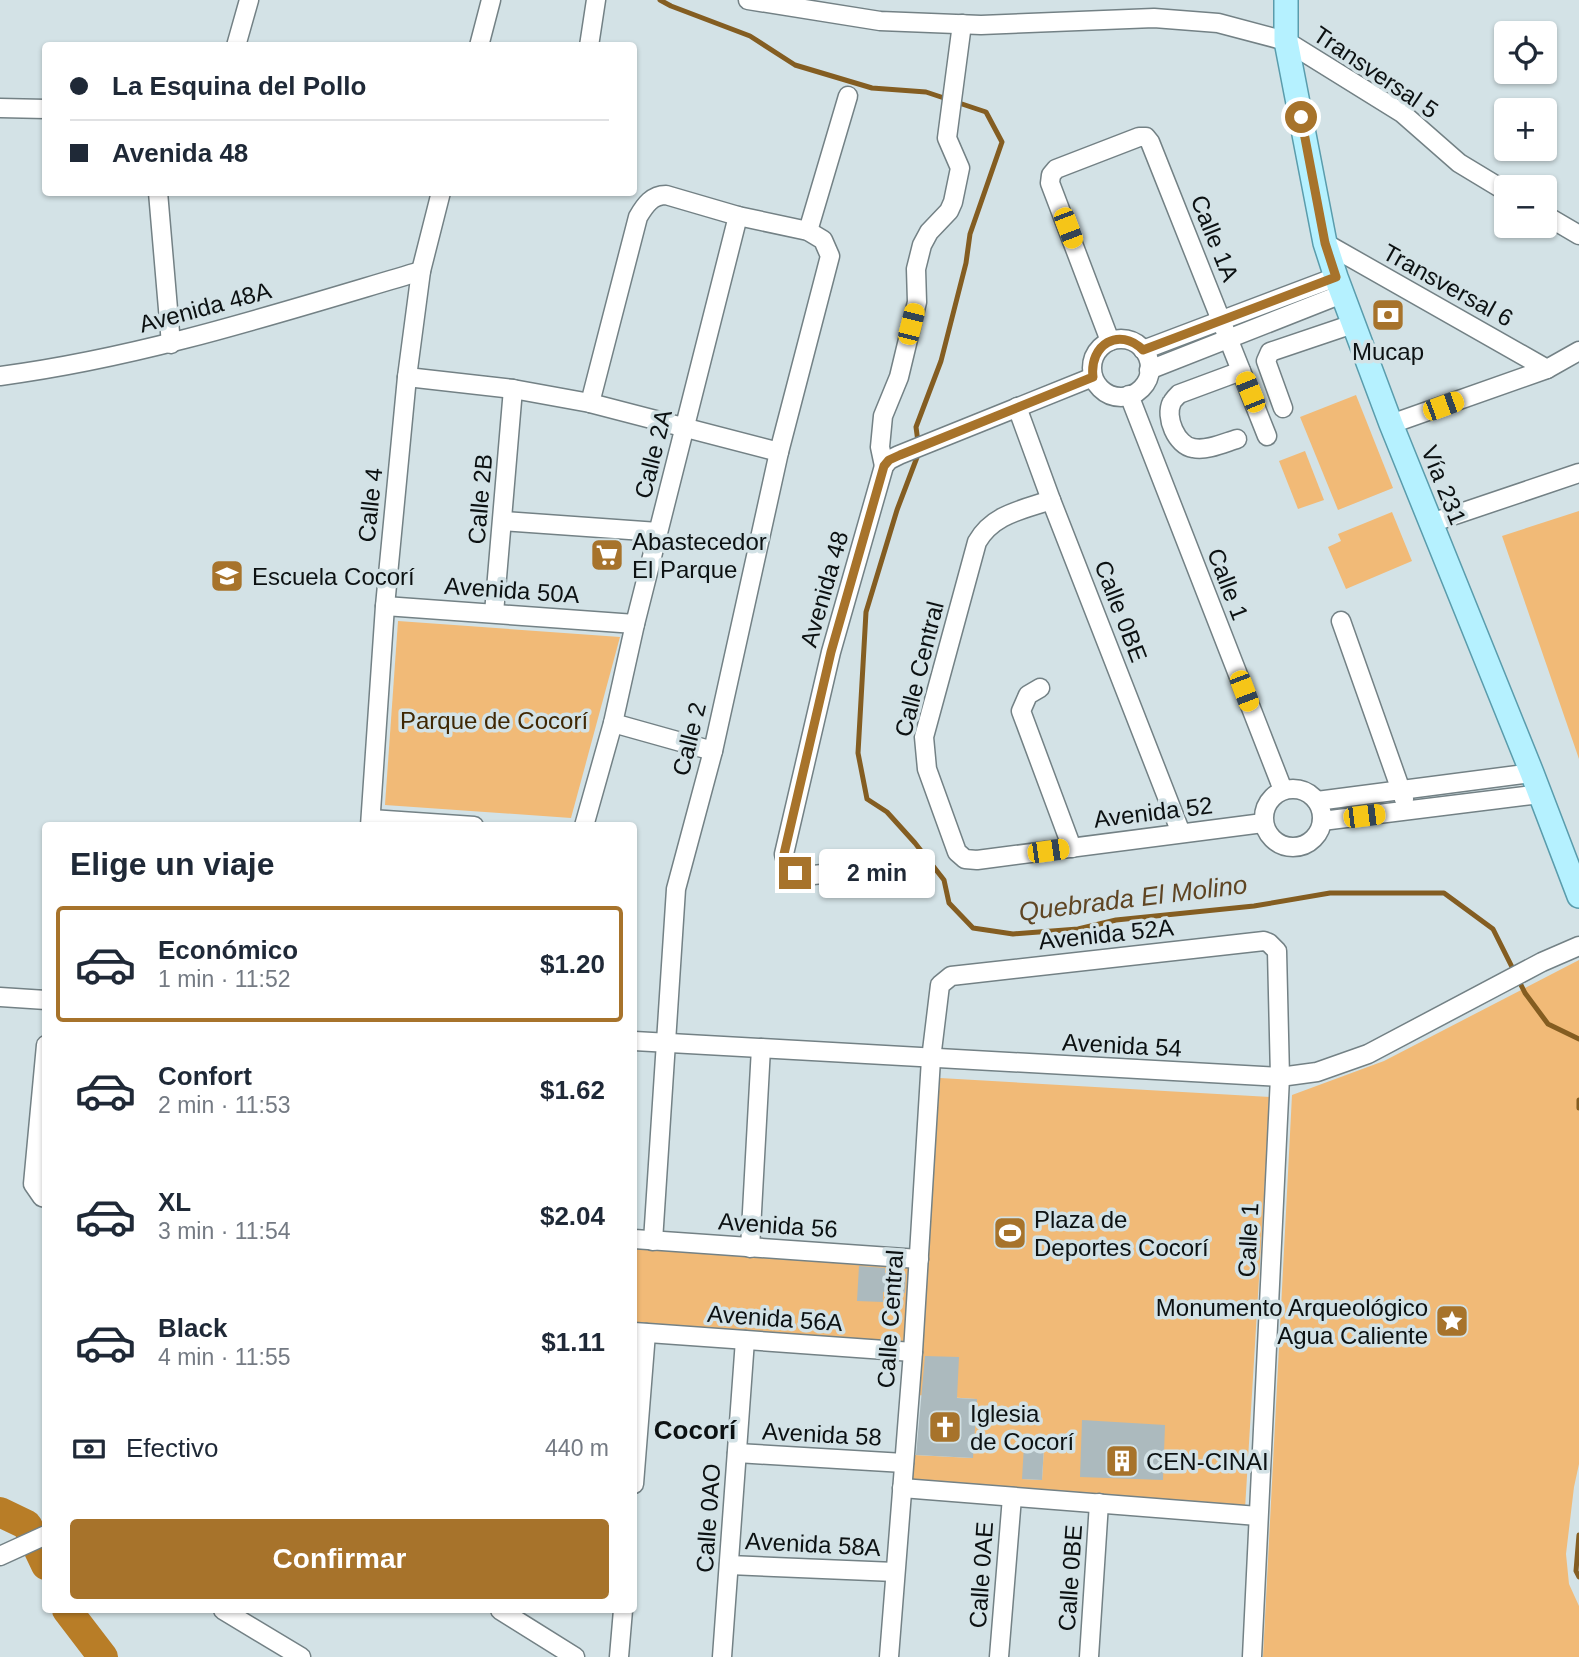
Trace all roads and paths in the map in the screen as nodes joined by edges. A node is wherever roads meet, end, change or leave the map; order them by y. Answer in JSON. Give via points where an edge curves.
{"nodes":[{"id":1,"x":249,"y":0,"type":"edge"},
{"id":2,"x":491,"y":0,"type":"edge"},
{"id":3,"x":596,"y":0,"type":"edge"},
{"id":4,"x":748,"y":0,"type":"edge"},
{"id":5,"x":1286,"y":0,"type":"edge"},
{"id":6,"x":962,"y":24,"type":"junction"},
{"id":7,"x":1286,"y":41,"type":"junction"},
{"id":8,"x":237,"y":42,"type":"edge"},
{"id":9,"x":480,"y":42,"type":"edge"},
{"id":10,"x":590,"y":42,"type":"edge"},
{"id":11,"x":848,"y":96,"type":"dead end"},
{"id":12,"x":0,"y":108,"type":"edge"},
{"id":13,"x":42,"y":109,"type":"edge"},
{"id":14,"x":1494,"y":184,"type":"edge"},
{"id":15,"x":159,"y":196,"type":"edge"},
{"id":16,"x":440,"y":196,"type":"edge"},
{"id":17,"x":738,"y":216,"type":"junction"},
{"id":18,"x":1557,"y":222,"type":"edge"},
{"id":19,"x":808,"y":231,"type":"junction"},
{"id":20,"x":1579,"y":235,"type":"edge"},
{"id":21,"x":1325,"y":243,"type":"junction"},
{"id":22,"x":421,"y":271,"type":"junction"},
{"id":23,"x":1339,"y":286,"type":"junction"},
{"id":24,"x":1221,"y":320,"type":"junction"},
{"id":25,"x":1353,"y":324,"type":"junction"},
{"id":26,"x":1229,"y":339,"type":"junction"},
{"id":27,"x":1110,"y":341,"type":"junction"},
{"id":28,"x":171,"y":344,"type":"junction"},
{"id":29,"x":1143,"y":350,"type":"junction"},
{"id":30,"x":1579,"y":351,"type":"edge"},
{"id":31,"x":1547,"y":369,"type":"junction"},
{"id":32,"x":1149,"y":370,"type":"junction"},
{"id":33,"x":1241,"y":370,"type":"junction"},
{"id":34,"x":0,"y":376,"type":"edge"},
{"id":35,"x":407,"y":377,"type":"junction"},
{"id":36,"x":1093,"y":377,"type":"junction"},
{"id":37,"x":513,"y":389,"type":"junction"},
{"id":38,"x":1129,"y":396,"type":"junction"},
{"id":39,"x":590,"y":403,"type":"junction"},
{"id":40,"x":1017,"y":407,"type":"junction"},
{"id":41,"x":1283,"y":408,"type":"dead end"},
{"id":42,"x":1391,"y":424,"type":"junction"},
{"id":43,"x":685,"y":428,"type":"junction"},
{"id":44,"x":1268,"y":436,"type":"dead end"},
{"id":45,"x":1237,"y":439,"type":"dead end"},
{"id":46,"x":779,"y":452,"type":"junction"},
{"id":47,"x":884,"y":466,"type":"junction"},
{"id":48,"x":1579,"y":473,"type":"edge"},
{"id":49,"x":1051,"y":500,"type":"junction"},
{"id":50,"x":503,"y":522,"type":"junction"},
{"id":51,"x":1432,"y":523,"type":"junction"},
{"id":52,"x":658,"y":532,"type":"junction"},
{"id":53,"x":385,"y":606,"type":"junction"},
{"id":54,"x":494,"y":613,"type":"junction"},
{"id":55,"x":1341,"y":621,"type":"dead end"},
{"id":56,"x":635,"y":624,"type":"junction"},
{"id":57,"x":1040,"y":688,"type":"dead end"},
{"id":58,"x":613,"y":723,"type":"junction"},
{"id":59,"x":713,"y":751,"type":"junction"},
{"id":60,"x":1536,"y":783,"type":"junction"},
{"id":61,"x":1283,"y":790,"type":"junction"},
{"id":62,"x":1401,"y":790,"type":"junction"},
{"id":63,"x":1317,"y":801,"type":"junction"},
{"id":64,"x":1407,"y":810,"type":"junction"},
{"id":65,"x":1322,"y":821,"type":"junction"},
{"id":66,"x":370,"y":822,"type":"edge"},
{"id":67,"x":585,"y":822,"type":"edge"},
{"id":68,"x":1263,"y":823,"type":"junction"},
{"id":69,"x":1181,"y":833,"type":"junction"},
{"id":70,"x":1072,"y":848,"type":"junction"},
{"id":71,"x":965,"y":859,"type":"joint"},
{"id":72,"x":869,"y":869,"type":"dead end"},
{"id":73,"x":1579,"y":896,"type":"edge"},
{"id":74,"x":1579,"y":946,"type":"edge"},
{"id":75,"x":1277,"y":951,"type":"joint"},
{"id":76,"x":940,"y":985,"type":"joint"},
{"id":77,"x":0,"y":997,"type":"edge"},
{"id":78,"x":42,"y":1000,"type":"edge"},
{"id":79,"x":637,"y":1041,"type":"edge"},
{"id":80,"x":664,"y":1043,"type":"junction"},
{"id":81,"x":761,"y":1048,"type":"junction"},
{"id":82,"x":931,"y":1059,"type":"junction"},
{"id":83,"x":1280,"y":1077,"type":"junction"},
{"id":84,"x":42,"y":1128,"type":"edge"},
{"id":85,"x":39,"y":1191,"type":"edge"},
{"id":86,"x":637,"y":1239,"type":"edge"},
{"id":87,"x":653,"y":1241,"type":"junction"},
{"id":88,"x":750,"y":1248,"type":"junction"},
{"id":89,"x":919,"y":1259,"type":"junction"},
{"id":90,"x":640,"y":1332,"type":"edge"},
{"id":91,"x":745,"y":1340,"type":"junction"},
{"id":92,"x":913,"y":1352,"type":"junction"},
{"id":93,"x":637,"y":1408,"type":"edge"},
{"id":94,"x":737,"y":1453,"type":"junction"},
{"id":95,"x":904,"y":1463,"type":"junction"},
{"id":96,"x":902,"y":1488,"type":"junction"},
{"id":97,"x":1012,"y":1497,"type":"junction"},
{"id":98,"x":1099,"y":1503,"type":"junction"},
{"id":99,"x":1258,"y":1516,"type":"junction"},
{"id":100,"x":42,"y":1537,"type":"edge"},
{"id":101,"x":0,"y":1556,"type":"edge"},
{"id":102,"x":729,"y":1565,"type":"junction"},
{"id":103,"x":895,"y":1572,"type":"junction"},
{"id":104,"x":228,"y":1613,"type":"edge"},
{"id":105,"x":623,"y":1613,"type":"edge"},
{"id":106,"x":520,"y":1616,"type":"edge"},
{"id":107,"x":301,"y":1657,"type":"edge"},
{"id":108,"x":575,"y":1657,"type":"edge"},
{"id":109,"x":619,"y":1657,"type":"edge"},
{"id":110,"x":722,"y":1657,"type":"edge"},
{"id":111,"x":889,"y":1657,"type":"edge"},
{"id":112,"x":999,"y":1657,"type":"edge"},
{"id":113,"x":1089,"y":1657,"type":"edge"},
{"id":114,"x":1251,"y":1657,"type":"edge"}],
"edges":[{"from":1,"to":8,"type":"street"},
{"from":2,"to":9,"type":"street"},
{"from":3,"to":10,"type":"street"},
{"from":4,"to":6,"type":"street","name":"Transversal 5","via":[[880,20]]},
{"from":5,"to":7,"type":"main road","name":"Vía 231"},
{"from":6,"to":7,"type":"street","name":"Transversal 5","via":[[1154,18],[1218,23]]},
{"from":6,"to":47,"type":"street","via":[[947,138],[960,168],[949,211],[922,245],[916,269],[917,302],[900,377],[883,416],[880,447]]},
{"from":7,"to":14,"type":"street","name":"Transversal 5","via":[[1402,113],[1459,163]]},
{"from":7,"to":21,"type":"main road","name":"Vía 231"},
{"from":11,"to":19,"type":"street"},
{"from":12,"to":13,"type":"street"},
{"from":15,"to":28,"type":"street"},
{"from":16,"to":22,"type":"street","name":"Calle 4"},
{"from":17,"to":19,"type":"street"},
{"from":17,"to":39,"type":"street","via":[[666,195],[647,205],[638,217]]},
{"from":17,"to":43,"type":"street","name":"Calle 2A"},
{"from":18,"to":20,"type":"street"},
{"from":19,"to":46,"type":"street","name":"Calle 2","via":[[823,240],[830,256]]},
{"from":21,"to":23,"type":"main road","name":"Vía 231"},
{"from":21,"to":31,"type":"street","name":"Transversal 6"},
{"from":22,"to":28,"type":"street","name":"Avenida 48A"},
{"from":22,"to":35,"type":"street","name":"Calle 4"},
{"from":23,"to":24,"type":"street"},
{"from":23,"to":25,"type":"main road","name":"Vía 231"},
{"from":23,"to":26,"type":"street"},
{"from":24,"to":26,"type":"street","name":"Calle 1A"},
{"from":24,"to":27,"type":"street","name":"Calle 1A","via":[[1150,142],[1139,137],[1056,169],[1051,175]]},
{"from":24,"to":29,"type":"street"},
{"from":25,"to":41,"type":"street","via":[[1270,352],[1266,362]]},
{"from":25,"to":42,"type":"main road","name":"Vía 231"},
{"from":26,"to":32,"type":"street"},
{"from":26,"to":33,"type":"street","name":"Calle 1A"},
{"from":27,"to":29,"type":"street","via":[[1125,339]]},
{"from":27,"to":36,"type":"street","via":[[1094,355]]},
{"from":28,"to":34,"type":"street","name":"Avenida 48A"},
{"from":29,"to":32,"type":"street"},
{"from":30,"to":31,"type":"street"},
{"from":31,"to":42,"type":"street"},
{"from":32,"to":38,"type":"street","via":[[1143,386]]},
{"from":33,"to":44,"type":"street","name":"Calle 1A"},
{"from":33,"to":45,"type":"street","via":[[1180,394],[1172,401],[1170,412],[1177,438],[1185,446],[1211,447]]},
{"from":35,"to":37,"type":"street"},
{"from":35,"to":53,"type":"street","name":"Calle 4"},
{"from":36,"to":38,"type":"street","via":[[1111,395]]},
{"from":36,"to":40,"type":"street"},
{"from":37,"to":39,"type":"street"},
{"from":37,"to":50,"type":"street","name":"Calle 2B"},
{"from":38,"to":61,"type":"street","name":"Calle 1"},
{"from":39,"to":43,"type":"street"},
{"from":40,"to":47,"type":"street","via":[[900,455]]},
{"from":40,"to":49,"type":"street","name":"Calle 0BE"},
{"from":42,"to":51,"type":"main road","name":"Vía 231"},
{"from":43,"to":46,"type":"street"},
{"from":43,"to":52,"type":"street","name":"Calle 2A"},
{"from":46,"to":59,"type":"street","name":"Calle 2"},
{"from":47,"to":72,"type":"street","name":"Avenida 48","via":[[831,652],[784,854],[787,866],[804,876]]},
{"from":48,"to":51,"type":"street"},
{"from":49,"to":69,"type":"street","name":"Calle 0BE"},
{"from":49,"to":71,"type":"street","name":"Calle Central","via":[[995,520],[977,542],[925,737],[927,769],[957,852]]},
{"from":50,"to":52,"type":"street"},
{"from":50,"to":54,"type":"street","name":"Calle 2B"},
{"from":51,"to":60,"type":"main road","name":"Vía 231"},
{"from":52,"to":56,"type":"street","name":"Calle 2A"},
{"from":53,"to":54,"type":"street","name":"Avenida 50A"},
{"from":53,"to":66,"type":"street","name":"Calle 4"},
{"from":54,"to":56,"type":"street","name":"Avenida 50A"},
{"from":55,"to":62,"type":"street"},
{"from":56,"to":58,"type":"street","name":"Calle 2A"},
{"from":57,"to":70,"type":"street","via":[[1028,695],[1021,711]]},
{"from":58,"to":59,"type":"street"},
{"from":58,"to":67,"type":"street","name":"Calle 2A"},
{"from":59,"to":80,"type":"street","name":"Calle 2","via":[[676,890]]},
{"from":60,"to":62,"type":"street"},
{"from":60,"to":64,"type":"street"},
{"from":60,"to":73,"type":"main road","name":"Vía 231"},
{"from":61,"to":63,"type":"street","via":[[1306,791]]},
{"from":61,"to":68,"type":"street","via":[[1267,803]]},
{"from":62,"to":63,"type":"street"},
{"from":62,"to":64,"type":"street"},
{"from":63,"to":65,"type":"street"},
{"from":64,"to":65,"type":"street"},
{"from":65,"to":68,"type":"street","via":[[1313,839],[1294,847],[1274,841]]},
{"from":68,"to":69,"type":"street","name":"Avenida 52"},
{"from":69,"to":70,"type":"street","name":"Avenida 52"},
{"from":70,"to":71,"type":"street","name":"Avenida 52"},
{"from":74,"to":83,"type":"street","name":"Avenida 54","via":[[1368,1054],[1317,1072]]},
{"from":75,"to":76,"type":"street","name":"Avenida 52A","via":[[1264,941],[951,976]]},
{"from":75,"to":83,"type":"street","name":"Calle 1"},
{"from":76,"to":82,"type":"street","name":"Calle Central"},
{"from":77,"to":78,"type":"street"},
{"from":79,"to":80,"type":"street","name":"Avenida 54"},
{"from":80,"to":81,"type":"street","name":"Avenida 54"},
{"from":80,"to":87,"type":"street","name":"Calle 2"},
{"from":81,"to":82,"type":"street","name":"Avenida 54"},
{"from":81,"to":88,"type":"street"},
{"from":82,"to":83,"type":"street","name":"Avenida 54"},
{"from":82,"to":89,"type":"street","name":"Calle Central"},
{"from":83,"to":99,"type":"street","name":"Calle 1"},
{"from":84,"to":85,"type":"street"},
{"from":86,"to":87,"type":"street","name":"Avenida 56"},
{"from":87,"to":88,"type":"street","name":"Avenida 56"},
{"from":88,"to":89,"type":"street","name":"Avenida 56"},
{"from":89,"to":92,"type":"street","name":"Calle Central"},
{"from":90,"to":91,"type":"street","name":"Avenida 56A"},
{"from":90,"to":93,"type":"street"},
{"from":91,"to":92,"type":"street","name":"Avenida 56A"},
{"from":91,"to":94,"type":"street","name":"Calle 0AO"},
{"from":92,"to":95,"type":"street","name":"Calle Central"},
{"from":94,"to":95,"type":"street","name":"Avenida 58"},
{"from":94,"to":102,"type":"street","name":"Calle 0AO"},
{"from":95,"to":96,"type":"street","name":"Calle Central"},
{"from":96,"to":97,"type":"street"},
{"from":96,"to":103,"type":"street","name":"Calle Central"},
{"from":97,"to":98,"type":"street"},
{"from":97,"to":112,"type":"street","name":"Calle 0AE"},
{"from":98,"to":99,"type":"street"},
{"from":98,"to":113,"type":"street","name":"Calle 0BE"},
{"from":99,"to":114,"type":"street","name":"Calle 1"},
{"from":100,"to":101,"type":"street"},
{"from":102,"to":103,"type":"street","name":"Avenida 58A"},
{"from":102,"to":110,"type":"street","name":"Calle 0AO"},
{"from":103,"to":111,"type":"street","name":"Calle Central"},
{"from":104,"to":107,"type":"street"},
{"from":105,"to":109,"type":"street"},
{"from":106,"to":108,"type":"street"}]}
